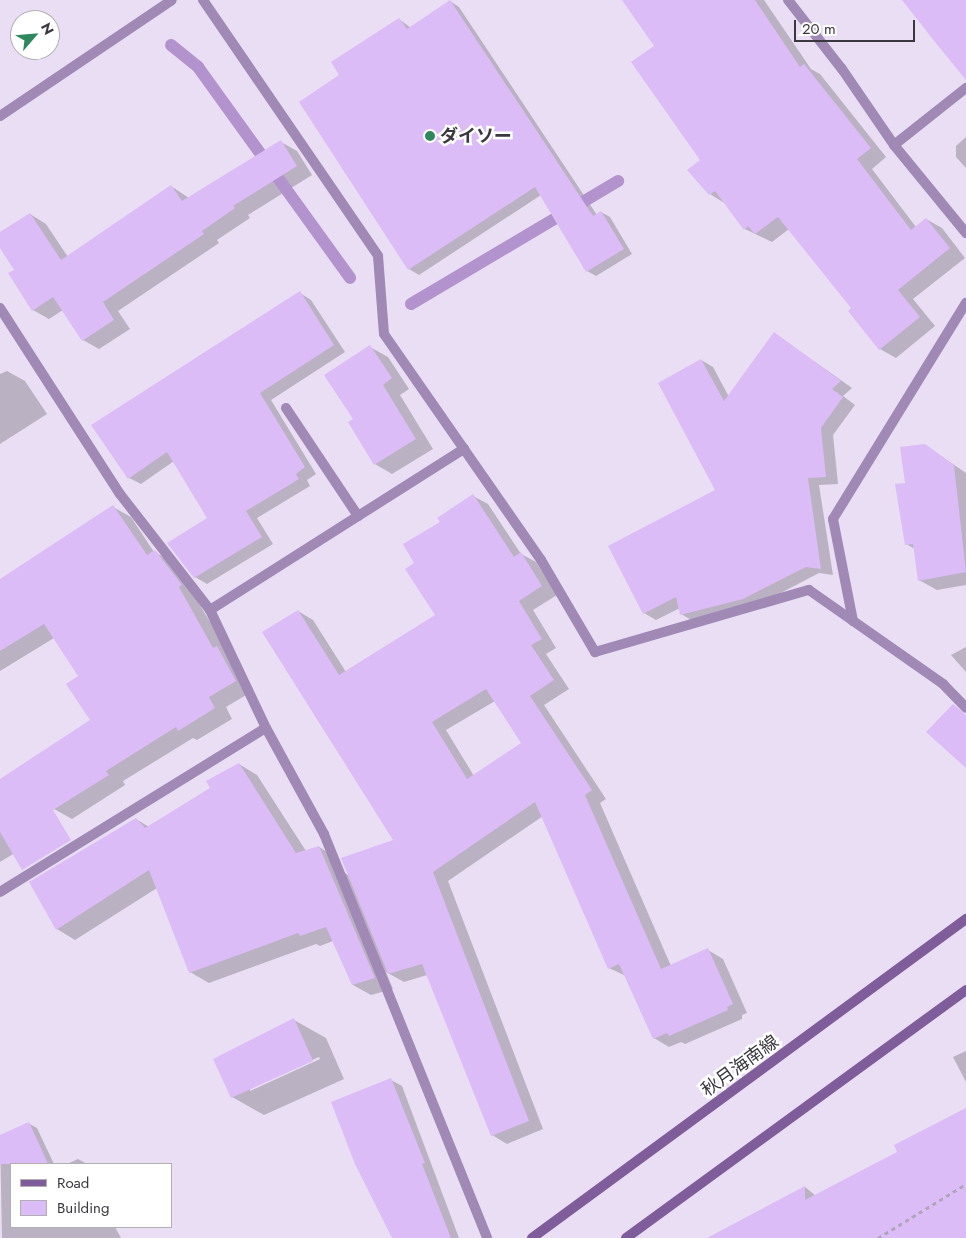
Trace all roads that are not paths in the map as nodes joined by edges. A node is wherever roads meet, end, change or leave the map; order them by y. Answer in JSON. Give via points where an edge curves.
{"nodes":[{"id":1,"x":172,"y":0,"type":"edge"},
{"id":2,"x":203,"y":0,"type":"edge"},
{"id":3,"x":788,"y":0,"type":"edge"},
{"id":4,"x":966,"y":88,"type":"edge"},
{"id":5,"x":0,"y":116,"type":"edge"},
{"id":6,"x":894,"y":145,"type":"junction"},
{"id":7,"x":966,"y":233,"type":"edge"},
{"id":8,"x":966,"y":303,"type":"edge"},
{"id":9,"x":0,"y":308,"type":"edge"},
{"id":10,"x":286,"y":408,"type":"dead end"},
{"id":11,"x":464,"y":449,"type":"junction"},
{"id":12,"x":358,"y":516,"type":"junction"},
{"id":13,"x":210,"y":610,"type":"junction"},
{"id":14,"x":853,"y":621,"type":"junction"},
{"id":15,"x":966,"y":708,"type":"edge"},
{"id":16,"x":266,"y":728,"type":"junction"},
{"id":17,"x":0,"y":892,"type":"edge"},
{"id":18,"x":966,"y":919,"type":"edge"},
{"id":19,"x":966,"y":990,"type":"edge"},
{"id":20,"x":487,"y":1238,"type":"edge"},
{"id":21,"x":532,"y":1238,"type":"edge"},
{"id":22,"x":626,"y":1238,"type":"edge"}],
"edges":[{"from":1,"to":5,"type":"street"},
{"from":2,"to":11,"type":"street","via":[[378,256],[384,334]]},
{"from":3,"to":6,"type":"street","via":[[842,69]]},
{"from":4,"to":6,"type":"street"},
{"from":6,"to":7,"type":"street"},
{"from":8,"to":14,"type":"street","via":[[833,519]]},
{"from":9,"to":13,"type":"street","via":[[120,494]]},
{"from":10,"to":12,"type":"street"},
{"from":11,"to":12,"type":"street"},
{"from":11,"to":14,"type":"street","via":[[541,560],[594,652],[809,590]]},
{"from":12,"to":13,"type":"street"},
{"from":13,"to":16,"type":"street"},
{"from":14,"to":15,"type":"street","via":[[943,684]]},
{"from":16,"to":17,"type":"street"},
{"from":16,"to":20,"type":"street","via":[[324,834]]},
{"from":18,"to":21,"type":"main road","name":"秋月海南線"},
{"from":19,"to":22,"type":"main road"}]}
